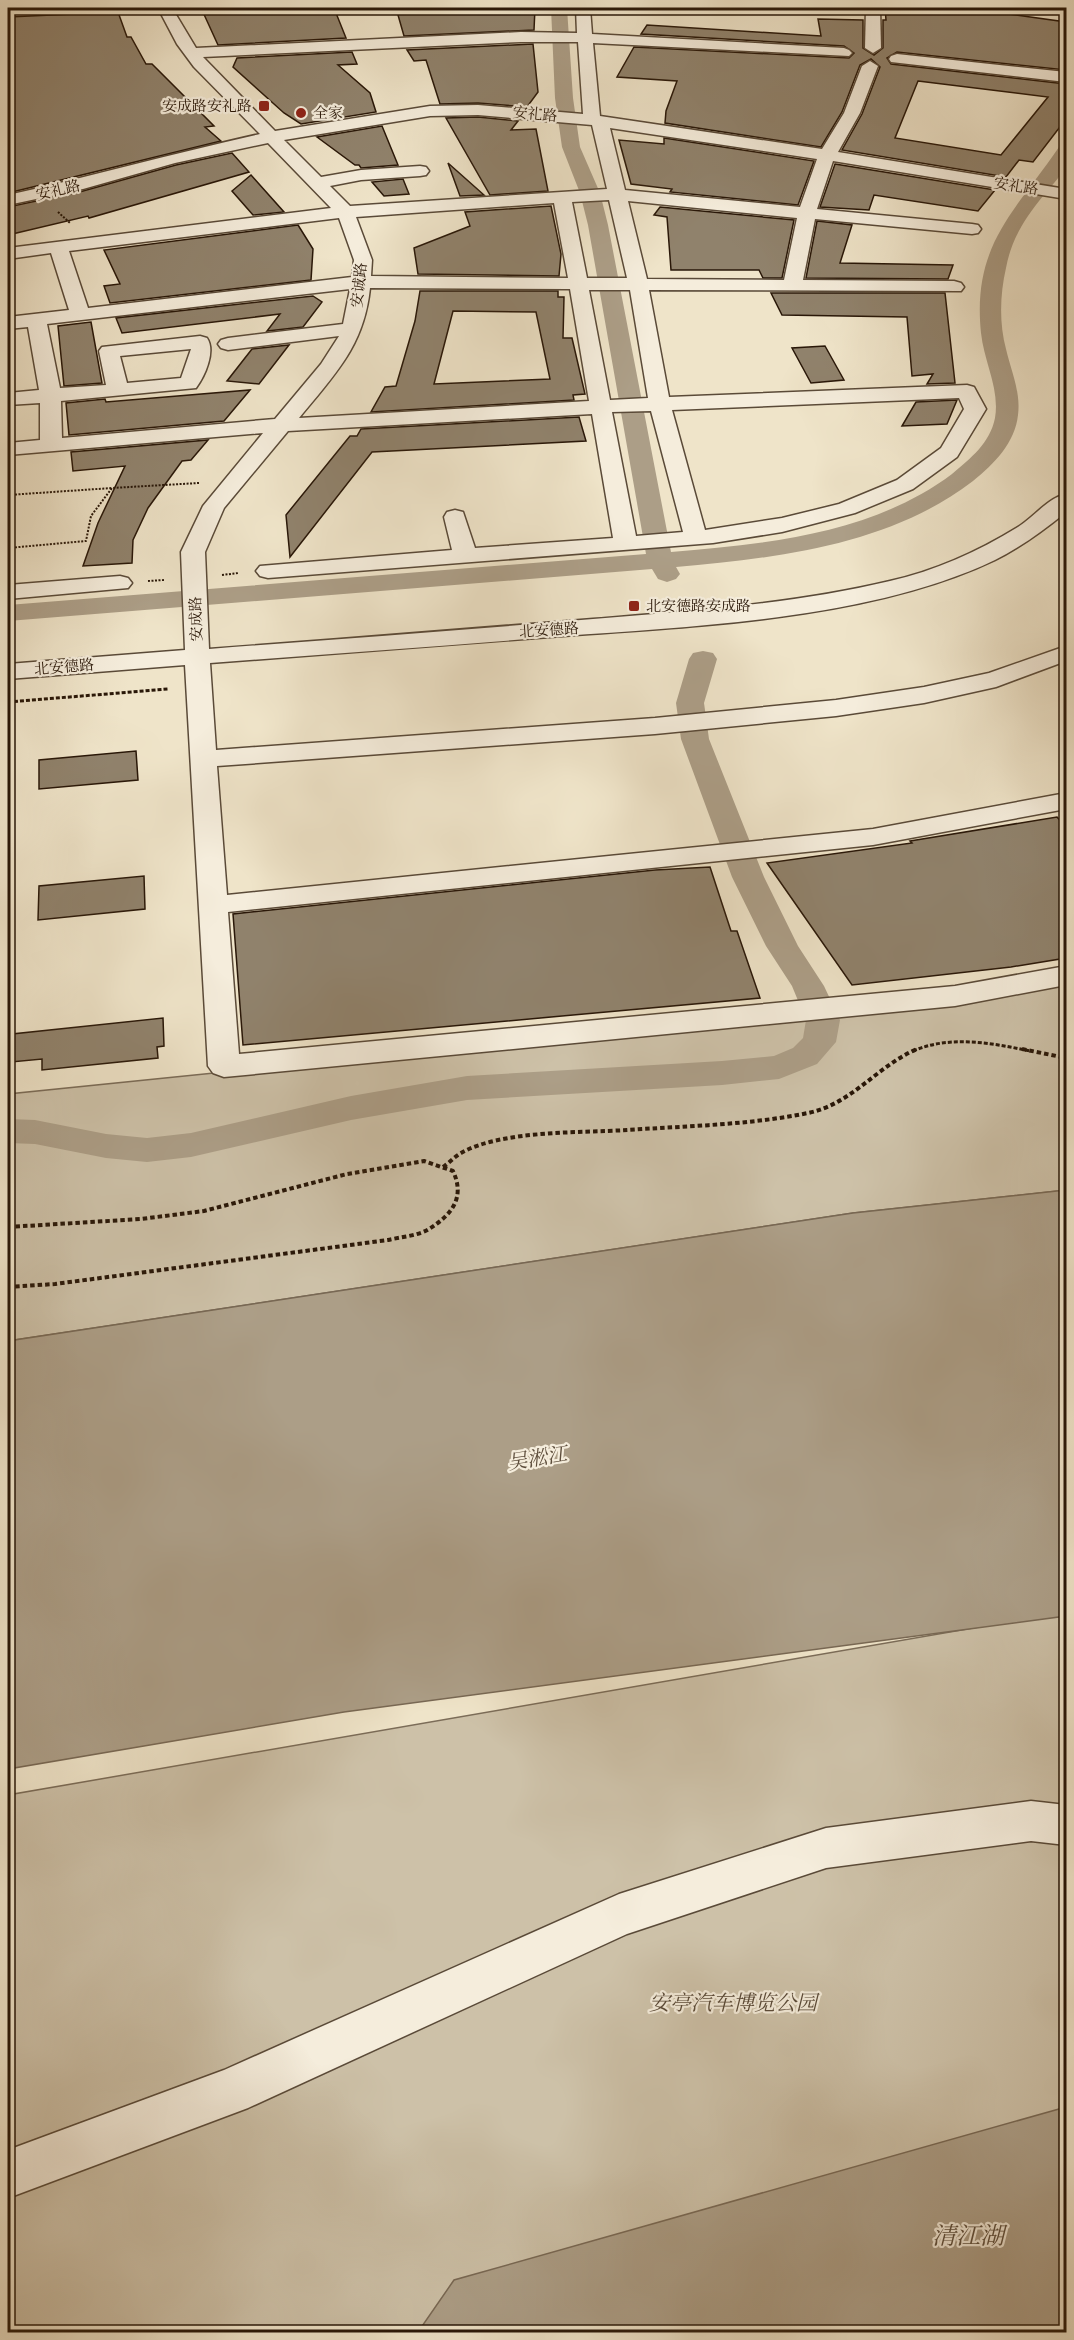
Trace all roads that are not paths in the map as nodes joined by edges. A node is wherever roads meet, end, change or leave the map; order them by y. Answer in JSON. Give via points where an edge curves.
{"nodes":[{"id":1,"x":165,"y":8,"type":"edge"},
{"id":2,"x":583,"y":8,"type":"edge"},
{"id":3,"x":873,"y":8,"type":"edge"},
{"id":4,"x":578,"y":37,"type":"junction"},
{"id":5,"x":873,"y":48,"type":"junction"},
{"id":6,"x":192,"y":53,"type":"junction"},
{"id":7,"x":844,"y":53,"type":"junction"},
{"id":8,"x":897,"y":59,"type":"junction"},
{"id":9,"x":870,"y":66,"type":"junction"},
{"id":10,"x":1066,"y":77,"type":"edge"},
{"id":11,"x":590,"y":120,"type":"junction"},
{"id":12,"x":271,"y":137,"type":"junction"},
{"id":13,"x":828,"y":155,"type":"junction"},
{"id":14,"x":420,"y":171,"type":"dead end"},
{"id":15,"x":318,"y":183,"type":"junction"},
{"id":16,"x":1065,"y":193,"type":"edge"},
{"id":17,"x":611,"y":194,"type":"junction"},
{"id":18,"x":569,"y":195,"type":"junction"},
{"id":19,"x":8,"y":200,"type":"edge"},
{"id":20,"x":345,"y":212,"type":"junction"},
{"id":21,"x":807,"y":213,"type":"junction"},
{"id":22,"x":972,"y":229,"type":"dead end"},
{"id":23,"x":58,"y":247,"type":"junction"},
{"id":24,"x":8,"y":253,"type":"edge"},
{"id":25,"x":362,"y":282,"type":"junction"},
{"id":26,"x":582,"y":283,"type":"junction"},
{"id":27,"x":632,"y":283,"type":"junction"},
{"id":28,"x":792,"y":285,"type":"junction"},
{"id":29,"x":954,"y":287,"type":"dead end"},
{"id":30,"x":80,"y":314,"type":"junction"},
{"id":31,"x":36,"y":319,"type":"junction"},
{"id":32,"x":8,"y":323,"type":"edge"},
{"id":33,"x":351,"y":329,"type":"junction"},
{"id":34,"x":228,"y":344,"type":"dead end"},
{"id":35,"x":118,"y":390,"type":"dead end"},
{"id":36,"x":51,"y":396,"type":"junction"},
{"id":37,"x":8,"y":399,"type":"edge"},
{"id":38,"x":655,"y":404,"type":"junction"},
{"id":39,"x":607,"y":406,"type":"junction"},
{"id":40,"x":282,"y":425,"type":"junction"},
{"id":41,"x":51,"y":445,"type":"junction"},
{"id":42,"x":8,"y":449,"type":"edge"},
{"id":43,"x":1066,"y":501,"type":"edge"},
{"id":44,"x":455,"y":517,"type":"dead end"},
{"id":45,"x":686,"y":539,"type":"junction"},
{"id":46,"x":634,"y":542,"type":"junction"},
{"id":47,"x":465,"y":555,"type":"junction"},
{"id":48,"x":268,"y":571,"type":"dead end"},
{"id":49,"x":195,"y":582,"type":"joint"},
{"id":50,"x":120,"y":583,"type":"dead end"},
{"id":51,"x":8,"y":592,"type":"edge"},
{"id":52,"x":1066,"y":653,"type":"edge"},
{"id":53,"x":198,"y":657,"type":"junction"},
{"id":54,"x":8,"y":672,"type":"edge"},
{"id":55,"x":204,"y":759,"type":"junction"},
{"id":56,"x":1066,"y":801,"type":"edge"},
{"id":57,"x":214,"y":905,"type":"junction"},
{"id":58,"x":1066,"y":976,"type":"edge"},
{"id":59,"x":1066,"y":1825,"type":"edge"},
{"id":60,"x":8,"y":2174,"type":"edge"}],
"edges":[{"from":1,"to":6,"type":"street","name":"安诚路"},
{"from":2,"to":4,"type":"street"},
{"from":3,"to":5,"type":"street"},
{"from":4,"to":6,"type":"street"},
{"from":4,"to":7,"type":"street"},
{"from":4,"to":11,"type":"street"},
{"from":5,"to":7,"type":"street"},
{"from":5,"to":8,"type":"street","via":[[888,50]]},
{"from":6,"to":12,"type":"street","name":"安诚路"},
{"from":7,"to":9,"type":"street","via":[[848,61]]},
{"from":8,"to":9,"type":"street"},
{"from":8,"to":10,"type":"street"},
{"from":9,"to":13,"type":"street","via":[[852,113]]},
{"from":11,"to":12,"type":"street","name":"安礼路","via":[[478,110],[430,111]]},
{"from":11,"to":13,"type":"street","name":"安礼路"},
{"from":11,"to":17,"type":"street"},
{"from":12,"to":15,"type":"street","name":"安诚路"},
{"from":12,"to":19,"type":"street","name":"安礼路"},
{"from":13,"to":16,"type":"street","name":"安礼路"},
{"from":13,"to":21,"type":"street"},
{"from":14,"to":15,"type":"street"},
{"from":15,"to":20,"type":"street","name":"安诚路"},
{"from":17,"to":18,"type":"street"},
{"from":17,"to":21,"type":"street"},
{"from":17,"to":27,"type":"street"},
{"from":18,"to":20,"type":"street"},
{"from":18,"to":26,"type":"street"},
{"from":20,"to":23,"type":"street"},
{"from":20,"to":25,"type":"street","name":"安诚路","via":[[363,260]]},
{"from":21,"to":22,"type":"street"},
{"from":21,"to":28,"type":"street"},
{"from":23,"to":24,"type":"street"},
{"from":23,"to":30,"type":"street"},
{"from":25,"to":26,"type":"street"},
{"from":25,"to":30,"type":"street"},
{"from":25,"to":33,"type":"street","name":"安诚路"},
{"from":26,"to":27,"type":"street"},
{"from":26,"to":39,"type":"street"},
{"from":27,"to":28,"type":"street"},
{"from":27,"to":38,"type":"street"},
{"from":28,"to":29,"type":"street"},
{"from":30,"to":31,"type":"street"},
{"from":31,"to":32,"type":"street"},
{"from":31,"to":36,"type":"street"},
{"from":33,"to":34,"type":"street"},
{"from":33,"to":40,"type":"street","name":"安诚路","via":[[329,368]]},
{"from":35,"to":36,"type":"street"},
{"from":36,"to":37,"type":"street"},
{"from":36,"to":41,"type":"street"},
{"from":38,"to":39,"type":"street"},
{"from":38,"to":45,"type":"street"},
{"from":38,"to":45,"type":"street","via":[[967,391],[975,409],[969,427],[954,446],[932,466],[880,496],[794,524]]},
{"from":39,"to":40,"type":"street"},
{"from":39,"to":46,"type":"street"},
{"from":40,"to":41,"type":"street"},
{"from":40,"to":49,"type":"street","name":"安诚路","via":[[214,506],[202,527],[193,552]]},
{"from":41,"to":42,"type":"street"},
{"from":43,"to":53,"type":"street","name":"北安德路","via":[[1029,531],[978,558],[903,585],[847,598],[644,623]]},
{"from":44,"to":47,"type":"street"},
{"from":45,"to":46,"type":"street"},
{"from":46,"to":47,"type":"street"},
{"from":47,"to":48,"type":"street"},
{"from":49,"to":53,"type":"street","name":"安成路"},
{"from":50,"to":51,"type":"street"},
{"from":52,"to":55,"type":"street","via":[[996,679],[836,708],[656,726]]},
{"from":53,"to":54,"type":"street","name":"北安德路"},
{"from":53,"to":55,"type":"street","name":"安成路"},
{"from":55,"to":57,"type":"street","name":"安成路"},
{"from":56,"to":57,"type":"street","via":[[873,837]]},
{"from":57,"to":58,"type":"street","name":"安成路","via":[[224,1066],[955,996]]},
{"from":59,"to":60,"type":"street","via":[[1031,1821],[826,1848],[619,1915],[231,2091]]}]}
